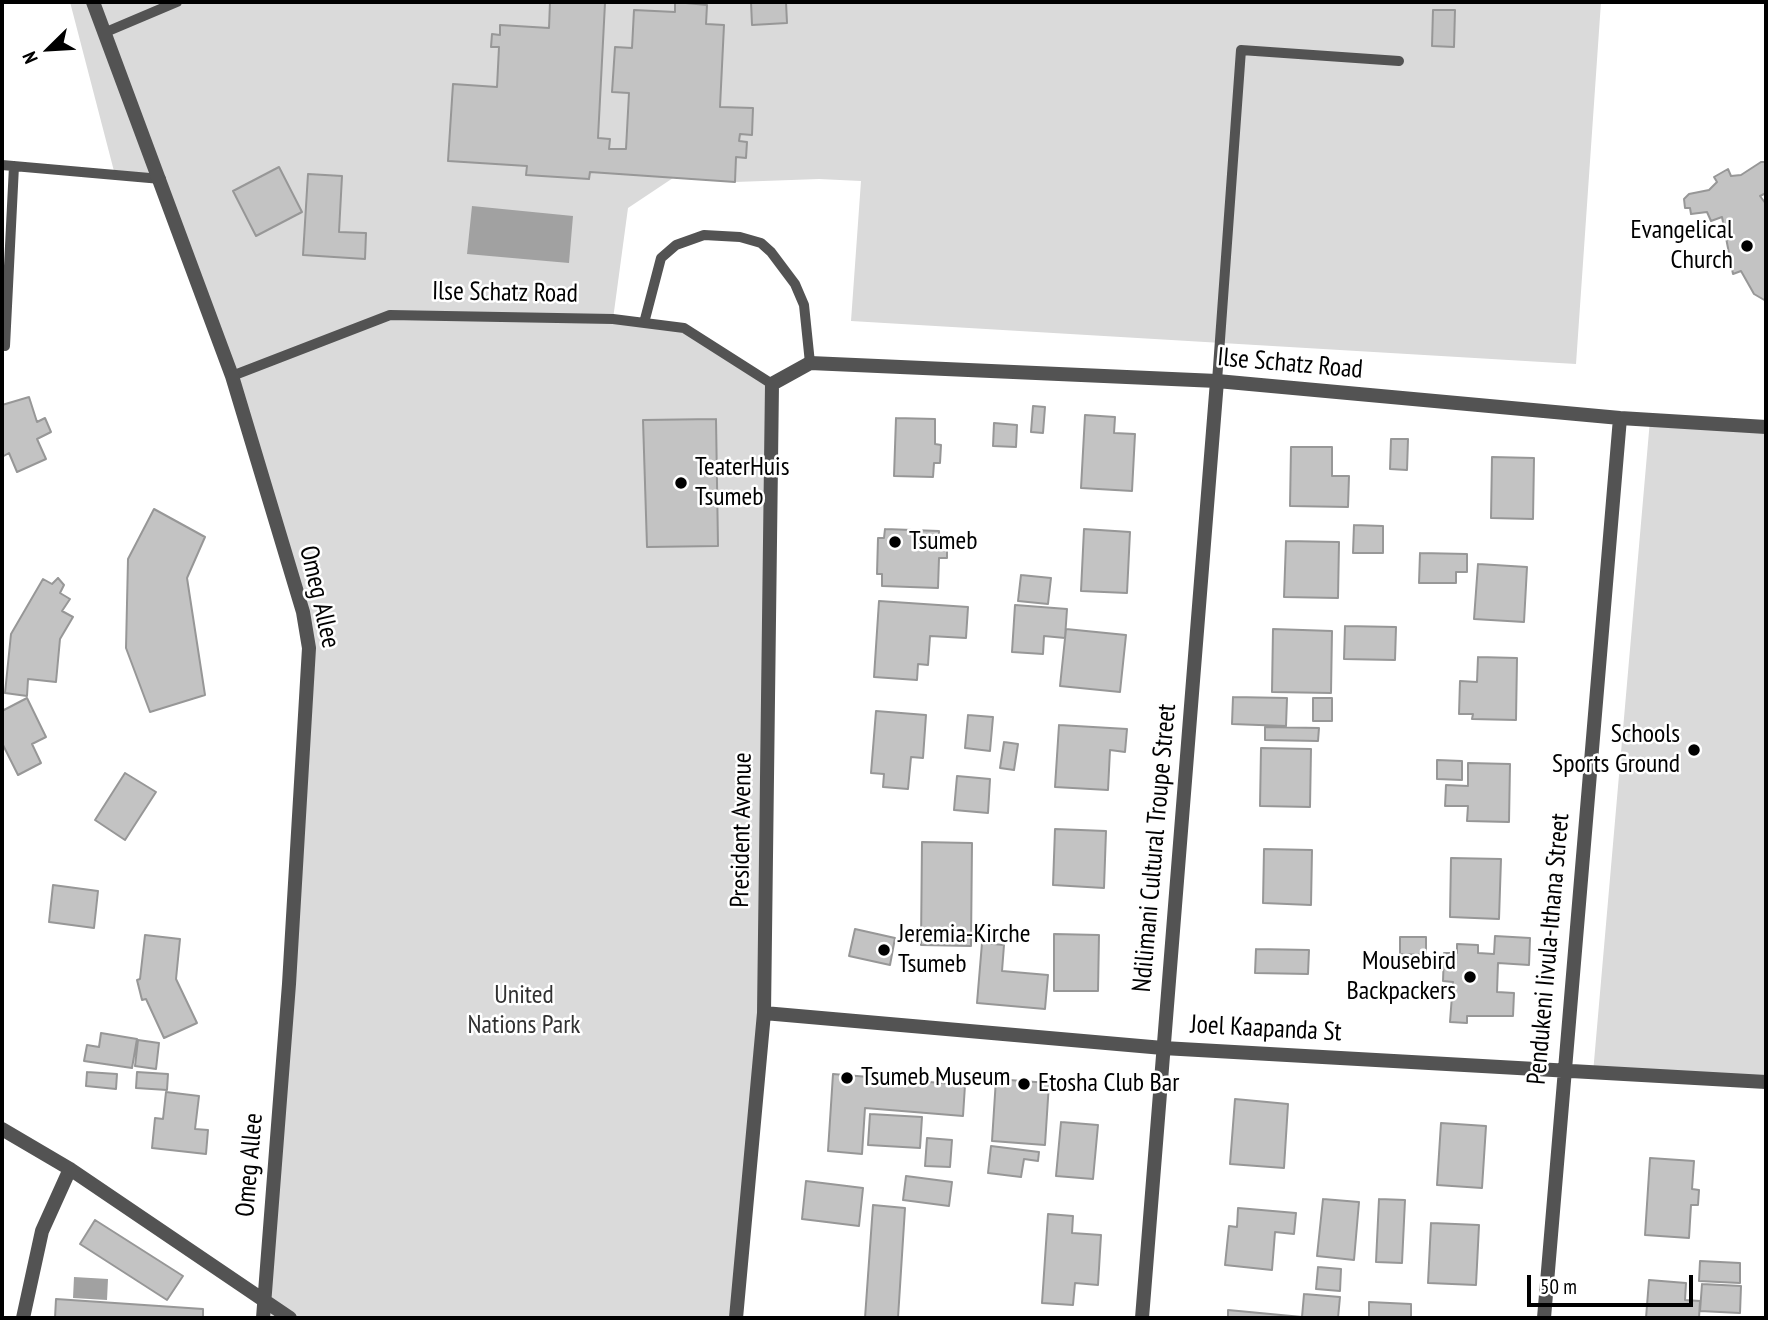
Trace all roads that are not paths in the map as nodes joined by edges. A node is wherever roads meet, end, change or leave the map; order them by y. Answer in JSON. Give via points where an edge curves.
{"nodes":[{"id":1,"x":93,"y":2,"type":"edge"},
{"id":2,"x":177,"y":2,"type":"edge"},
{"id":3,"x":106,"y":32,"type":"junction"},
{"id":4,"x":1399,"y":61,"type":"dead end"},
{"id":5,"x":8,"y":165,"type":"edge"},
{"id":6,"x":161,"y":179,"type":"junction"},
{"id":7,"x":644,"y":323,"type":"junction"},
{"id":8,"x":5,"y":346,"type":"dead end"},
{"id":9,"x":810,"y":363,"type":"junction"},
{"id":10,"x":232,"y":376,"type":"junction"},
{"id":11,"x":1217,"y":381,"type":"junction"},
{"id":12,"x":772,"y":384,"type":"junction"},
{"id":13,"x":1620,"y":418,"type":"junction"},
{"id":14,"x":1766,"y":428,"type":"edge"},
{"id":15,"x":764,"y":1013,"type":"junction"},
{"id":16,"x":1163,"y":1048,"type":"junction"},
{"id":17,"x":1562,"y":1072,"type":"junction"},
{"id":18,"x":1766,"y":1082,"type":"edge"},
{"id":19,"x":2,"y":1129,"type":"edge"},
{"id":20,"x":70,"y":1169,"type":"junction"},
{"id":21,"x":264,"y":1299,"type":"junction"},
{"id":22,"x":23,"y":1318,"type":"edge"},
{"id":23,"x":263,"y":1318,"type":"edge"},
{"id":24,"x":290,"y":1318,"type":"edge"},
{"id":25,"x":736,"y":1318,"type":"edge"},
{"id":26,"x":1142,"y":1318,"type":"edge"},
{"id":27,"x":1544,"y":1318,"type":"edge"}],
"edges":[{"from":1,"to":3,"type":"street","name":"Omeg Allee"},
{"from":2,"to":3,"type":"lane"},
{"from":3,"to":6,"type":"street","name":"Omeg Allee"},
{"from":4,"to":11,"type":"lane","via":[[1241,50]]},
{"from":5,"to":6,"type":"lane"},
{"from":5,"to":8,"type":"lane"},
{"from":6,"to":10,"type":"street","name":"Omeg Allee"},
{"from":7,"to":9,"type":"lane","via":[[661,258],[676,245],[704,235],[740,237],[771,251],[795,284],[804,305]]},
{"from":7,"to":10,"type":"lane","name":"Ilse Schatz Road","via":[[390,315]]},
{"from":7,"to":12,"type":"lane","name":"Ilse Schatz Road","via":[[684,328]]},
{"from":9,"to":11,"type":"street","name":"Ilse Schatz Road"},
{"from":9,"to":12,"type":"street"},
{"from":10,"to":21,"type":"street","name":"Omeg Allee","via":[[303,612],[309,648]]},
{"from":11,"to":13,"type":"street","name":"Ilse Schatz Road"},
{"from":11,"to":16,"type":"street","name":"Ndilimani Cultural Troupe Street"},
{"from":12,"to":15,"type":"street","name":"President Avenue"},
{"from":13,"to":14,"type":"street","name":"Ilse Schatz Road"},
{"from":13,"to":17,"type":"street","name":"Pendukeni Iivula-Ithana Street"},
{"from":15,"to":16,"type":"street","name":"Joel Kaapanda St"},
{"from":15,"to":25,"type":"street","name":"President Avenue"},
{"from":16,"to":17,"type":"street","name":"Joel Kaapanda St"},
{"from":16,"to":26,"type":"street","name":"Ndilimani Cultural Troupe Street"},
{"from":17,"to":18,"type":"street","name":"Joel Kaapanda St"},
{"from":17,"to":27,"type":"street","name":"Pendukeni Iivula-Ithana Street"},
{"from":19,"to":20,"type":"street"},
{"from":20,"to":21,"type":"street"},
{"from":20,"to":22,"type":"street","via":[[42,1231]]},
{"from":21,"to":23,"type":"street","name":"Omeg Allee"},
{"from":21,"to":24,"type":"street"}]}
